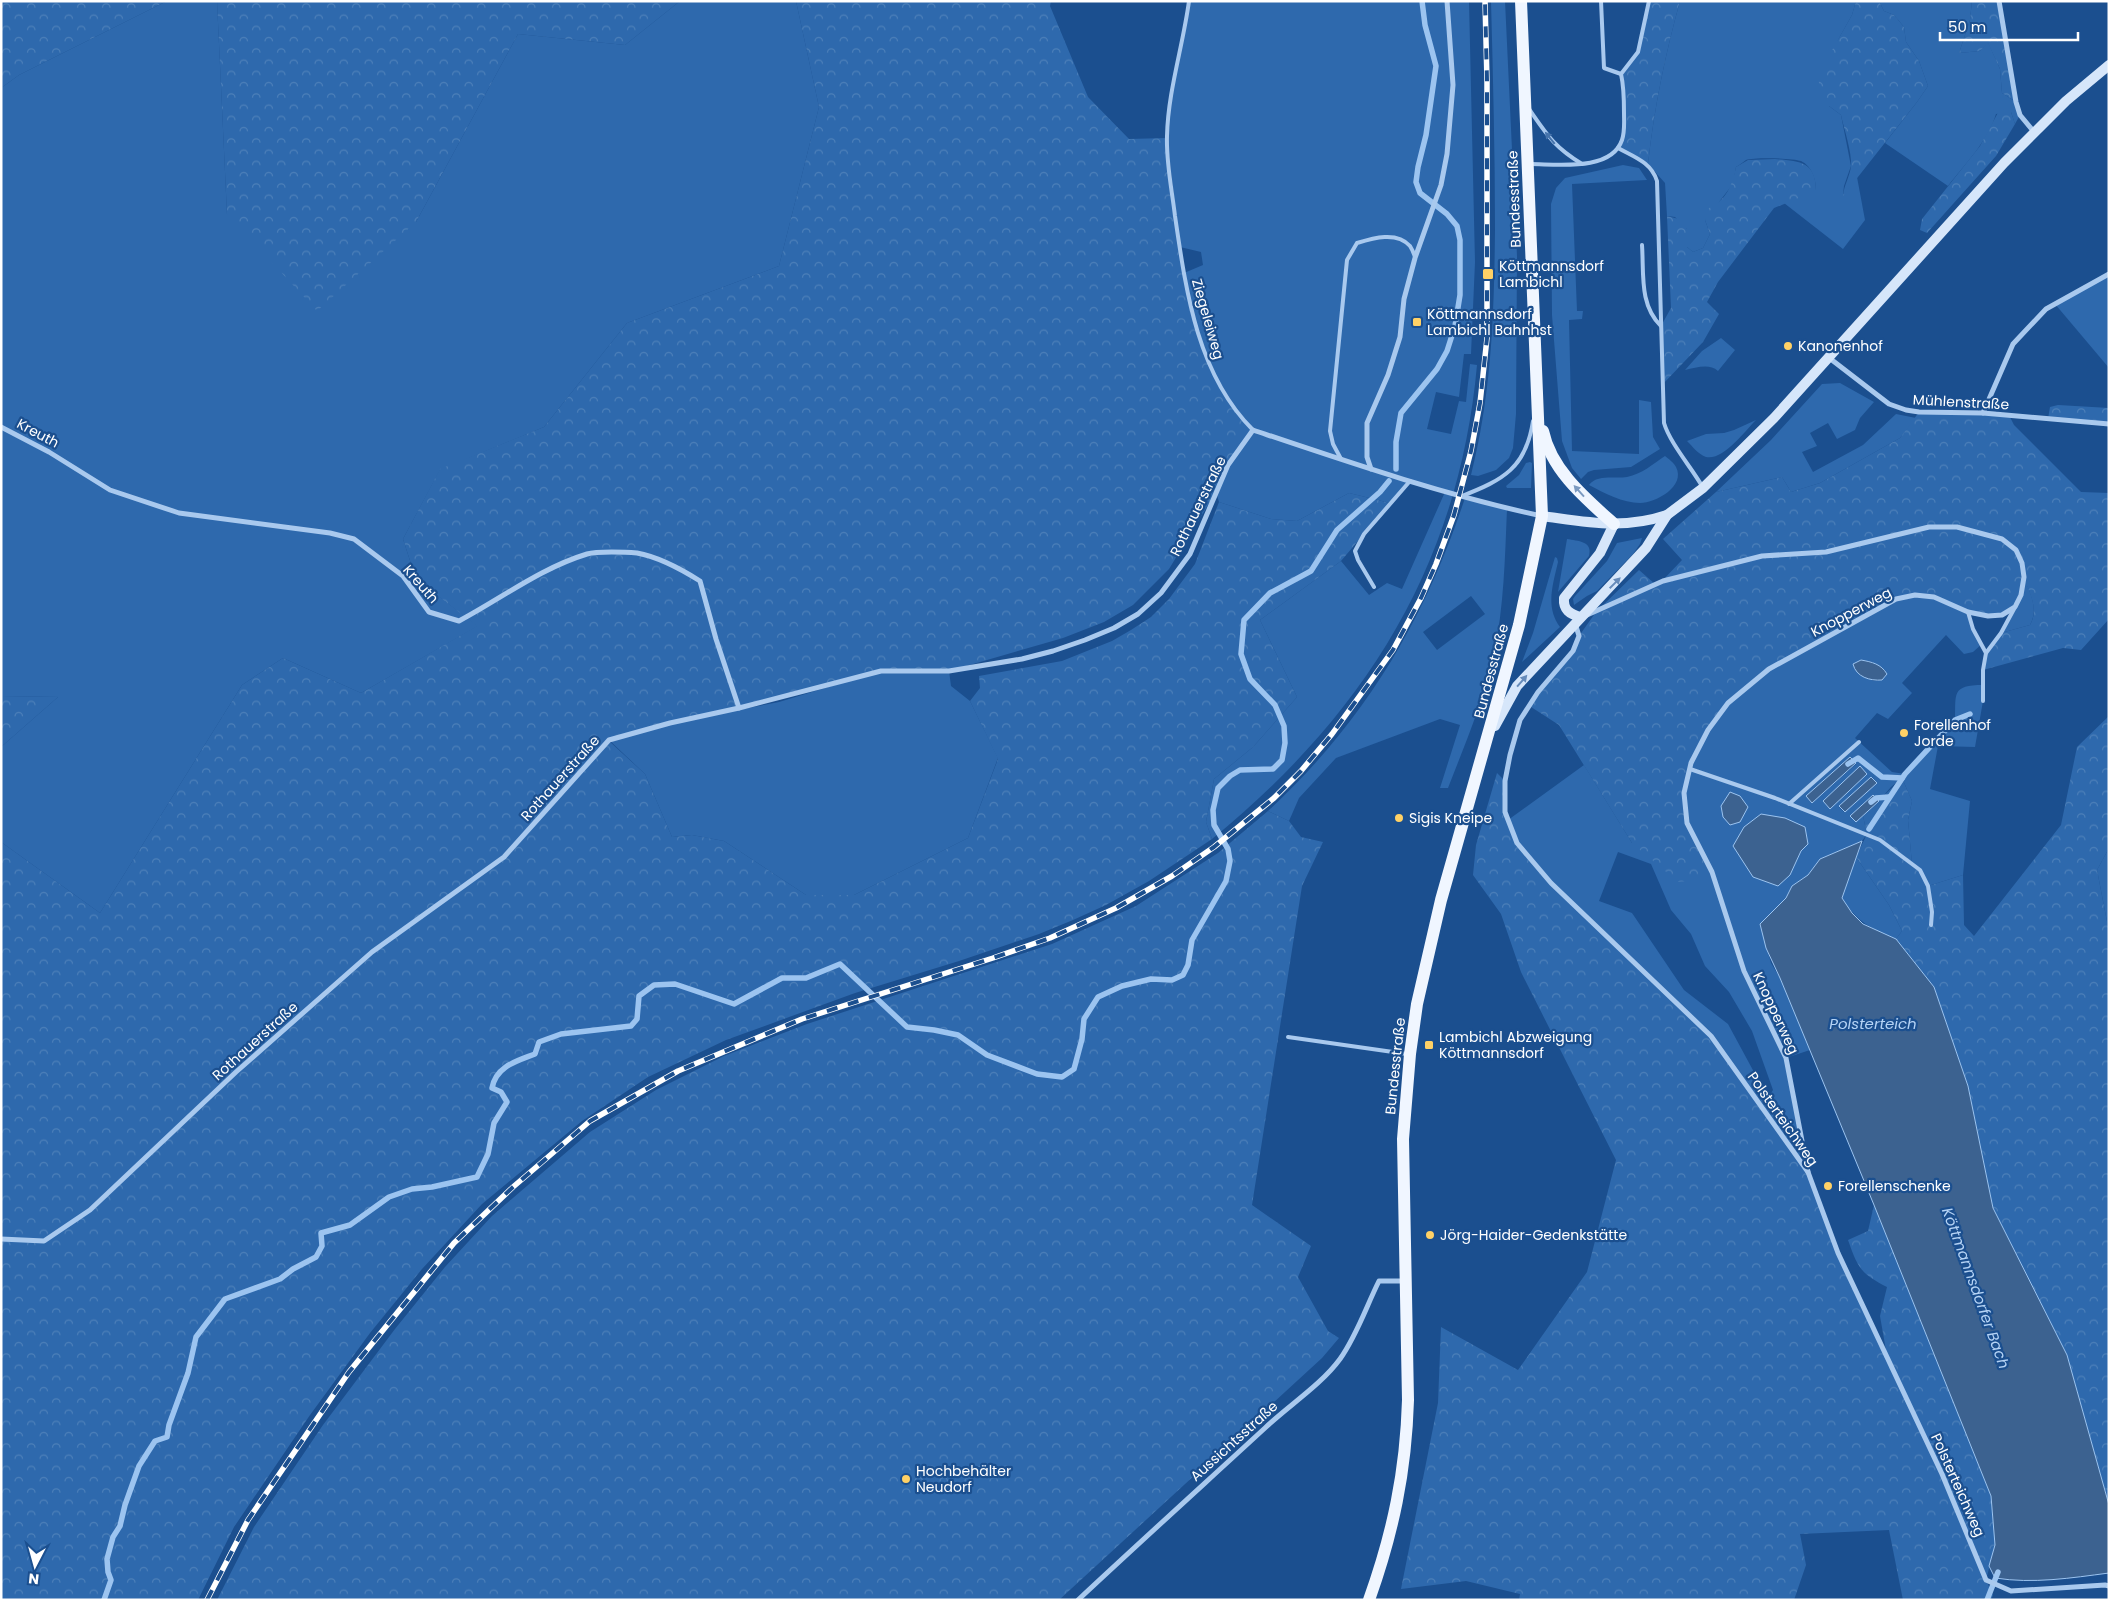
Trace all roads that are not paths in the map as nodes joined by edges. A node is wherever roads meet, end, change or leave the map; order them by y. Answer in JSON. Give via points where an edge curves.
{"nodes":[{"id":1,"x":1189,"y":1,"type":"edge"},
{"id":2,"x":1448,"y":1,"type":"edge"},
{"id":3,"x":1521,"y":1,"type":"edge"},
{"id":4,"x":1600,"y":1,"type":"edge"},
{"id":5,"x":1650,"y":1,"type":"edge"},
{"id":6,"x":1999,"y":1,"type":"edge"},
{"id":7,"x":2109,"y":65,"type":"edge"},
{"id":8,"x":1621,"y":74,"type":"junction"},
{"id":9,"x":1526,"y":104,"type":"junction"},
{"id":10,"x":2034,"y":132,"type":"junction"},
{"id":11,"x":1618,"y":148,"type":"junction"},
{"id":12,"x":1528,"y":164,"type":"junction"},
{"id":13,"x":1582,"y":164,"type":"junction"},
{"id":14,"x":1642,"y":245,"type":"dead end"},
{"id":15,"x":1415,"y":258,"type":"junction"},
{"id":16,"x":2109,"y":274,"type":"edge"},
{"id":17,"x":1661,"y":326,"type":"junction"},
{"id":18,"x":1828,"y":357,"type":"junction"},
{"id":19,"x":1536,"y":399,"type":"junction"},
{"id":20,"x":1983,"y":413,"type":"junction"},
{"id":21,"x":2109,"y":424,"type":"edge"},
{"id":22,"x":1,"y":427,"type":"edge"},
{"id":23,"x":1253,"y":430,"type":"junction"},
{"id":24,"x":1341,"y":459,"type":"junction"},
{"id":25,"x":1371,"y":469,"type":"junction"},
{"id":26,"x":1410,"y":480,"type":"junction"},
{"id":27,"x":1703,"y":488,"type":"junction"},
{"id":28,"x":1460,"y":496,"type":"junction"},
{"id":29,"x":1667,"y":515,"type":"junction"},
{"id":30,"x":1542,"y":516,"type":"junction"},
{"id":31,"x":1614,"y":524,"type":"junction"},
{"id":32,"x":1374,"y":587,"type":"dead end"},
{"id":33,"x":2015,"y":607,"type":"junction"},
{"id":34,"x":1968,"y":612,"type":"junction"},
{"id":35,"x":1578,"y":620,"type":"junction"},
{"id":36,"x":1986,"y":653,"type":"junction"},
{"id":37,"x":1983,"y":701,"type":"dead end"},
{"id":38,"x":739,"y":708,"type":"junction"},
{"id":39,"x":1489,"y":738,"type":"junction"},
{"id":40,"x":1859,"y":742,"type":"dead end"},
{"id":41,"x":1690,"y":769,"type":"junction"},
{"id":42,"x":1789,"y":804,"type":"junction"},
{"id":43,"x":1931,"y":925,"type":"dead end"},
{"id":44,"x":1288,"y":1037,"type":"dead end"},
{"id":45,"x":1410,"y":1054,"type":"junction"},
{"id":46,"x":1808,"y":1172,"type":"junction"},
{"id":47,"x":1,"y":1239,"type":"edge"},
{"id":48,"x":1405,"y":1281,"type":"junction"},
{"id":49,"x":2109,"y":1586,"type":"edge"},
{"id":50,"x":1078,"y":1600,"type":"edge"},
{"id":51,"x":1369,"y":1600,"type":"edge"}],
"edges":[{"from":1,"to":23,"type":"lane","name":"Ziegeleiweg","via":[[1166,138],[1182,263],[1189,300],[1210,367],[1224,395]]},
{"from":2,"to":15,"type":"street","via":[[1453,85],[1447,154],[1438,193]]},
{"from":3,"to":9,"type":"main road","name":"Bundesstraße"},
{"from":4,"to":8,"type":"lane","via":[[1604,68]]},
{"from":5,"to":8,"type":"lane","via":[[1638,52]]},
{"from":6,"to":10,"type":"street","via":[[2016,102],[2020,115]]},
{"from":7,"to":10,"type":"main road"},
{"from":8,"to":11,"type":"lane","via":[[1624,83],[1624,129]]},
{"from":9,"to":12,"type":"main road","name":"Bundesstraße"},
{"from":13,"to":9,"type":"lane","one_way":true,"via":[[1550,140]]},
{"from":10,"to":18,"type":"main road"},
{"from":11,"to":13,"type":"lane","via":[[1601,160]]},
{"from":11,"to":17,"type":"lane","via":[[1648,164],[1657,180]]},
{"from":12,"to":13,"type":"lane"},
{"from":12,"to":19,"type":"main road","name":"Bundesstraße"},
{"from":14,"to":17,"type":"lane","via":[[1645,302]]},
{"from":15,"to":24,"type":"lane","via":[[1410,246],[1395,238],[1376,237],[1357,243],[1347,260],[1330,431]]},
{"from":15,"to":25,"type":"street","via":[[1404,299],[1400,337],[1367,423],[1367,457]]},
{"from":16,"to":20,"type":"street","via":[[2046,309],[2013,344]]},
{"from":17,"to":27,"type":"lane","via":[[1664,423],[1668,436]]},
{"from":18,"to":20,"type":"street","name":"Mühlenstraße","via":[[1889,404],[1919,412]]},
{"from":18,"to":27,"type":"main road","via":[[1774,418]]},
{"from":19,"to":28,"type":"lane","via":[[1530,437],[1512,470],[1486,487]]},
{"from":19,"to":30,"type":"main road","name":"Bundesstraße"},
{"from":31,"to":19,"type":"main road","one_way":true,"via":[[1557,465],[1545,441]]},
{"from":20,"to":21,"type":"street","name":"Mühlenstraße"},
{"from":22,"to":38,"type":"street","name":"Kreuth","via":[[50,452],[110,490],[180,513],[354,539],[403,576],[429,612],[459,621],[536,574],[589,553],[637,553],[676,567],[700,581]]},
{"from":23,"to":24,"type":"street","name":"Ziegeleiweg"},
{"from":23,"to":38,"type":"street","name":"Rothauerstraße","via":[[1228,465],[1190,554],[1175,576],[1138,614],[1114,628],[1022,659],[949,671],[881,671]]},
{"from":24,"to":25,"type":"street","name":"Ziegeleiweg"},
{"from":25,"to":26,"type":"street","name":"Ziegeleiweg"},
{"from":26,"to":28,"type":"street","name":"Ziegeleiweg"},
{"from":26,"to":32,"type":"lane","via":[[1364,534],[1356,551]]},
{"from":27,"to":29,"type":"main road"},
{"from":28,"to":30,"type":"street","name":"Ziegeleiweg"},
{"from":29,"to":31,"type":"main road","via":[[1646,522]]},
{"from":35,"to":29,"type":"main road","one_way":true,"via":[[1646,548]]},
{"from":30,"to":31,"type":"main road"},
{"from":30,"to":39,"type":"main road","name":"Bundesstraße","via":[[1520,625]]},
{"from":31,"to":35,"type":"main road","via":[[1607,543],[1564,598],[1569,613]]},
{"from":33,"to":34,"type":"street","name":"Knopperweg","via":[[2002,615]]},
{"from":33,"to":35,"type":"street","via":[[2024,577],[2016,550],[2002,539],[1958,527],[1929,527],[1826,552],[1762,556],[1663,580]]},
{"from":33,"to":36,"type":"lane"},
{"from":34,"to":36,"type":"lane","via":[[1972,629]]},
{"from":34,"to":41,"type":"street","name":"Knopperweg","via":[[1934,597],[1915,595],[1896,599],[1769,669],[1728,703],[1708,730]]},
{"from":39,"to":35,"type":"main road","one_way":true,"via":[[1517,686]]},
{"from":35,"to":46,"type":"street","name":"Polsterteichweg","via":[[1579,636],[1573,651],[1528,705],[1510,755],[1505,781],[1505,812],[1516,843],[1551,883],[1711,1036]]},
{"from":36,"to":37,"type":"lane"},
{"from":38,"to":47,"type":"street","name":"Rothauerstraße","via":[[609,740],[504,856],[372,952],[236,1072],[90,1210],[44,1241]]},
{"from":39,"to":45,"type":"main road","name":"Bundesstraße","via":[[1437,918],[1417,1004]]},
{"from":40,"to":42,"type":"lane"},
{"from":41,"to":42,"type":"lane"},
{"from":41,"to":46,"type":"street","name":"Knopperweg","via":[[1684,793],[1687,823],[1712,872],[1744,971],[1786,1058]]},
{"from":42,"to":43,"type":"lane","via":[[1880,840],[1920,870],[1928,886]]},
{"from":44,"to":45,"type":"lane"},
{"from":45,"to":48,"type":"main road","name":"Bundesstraße","via":[[1403,1139]]},
{"from":46,"to":49,"type":"street","name":"Polsterteichweg","via":[[1838,1253],[1942,1474],[1986,1580],[2011,1591]]},
{"from":48,"to":50,"type":"street","name":"Aussichtsstraße","via":[[1379,1281],[1361,1323],[1339,1359]]},
{"from":48,"to":51,"type":"main road","name":"Bundesstraße","via":[[1408,1400],[1403,1470],[1383,1560]]}]}
